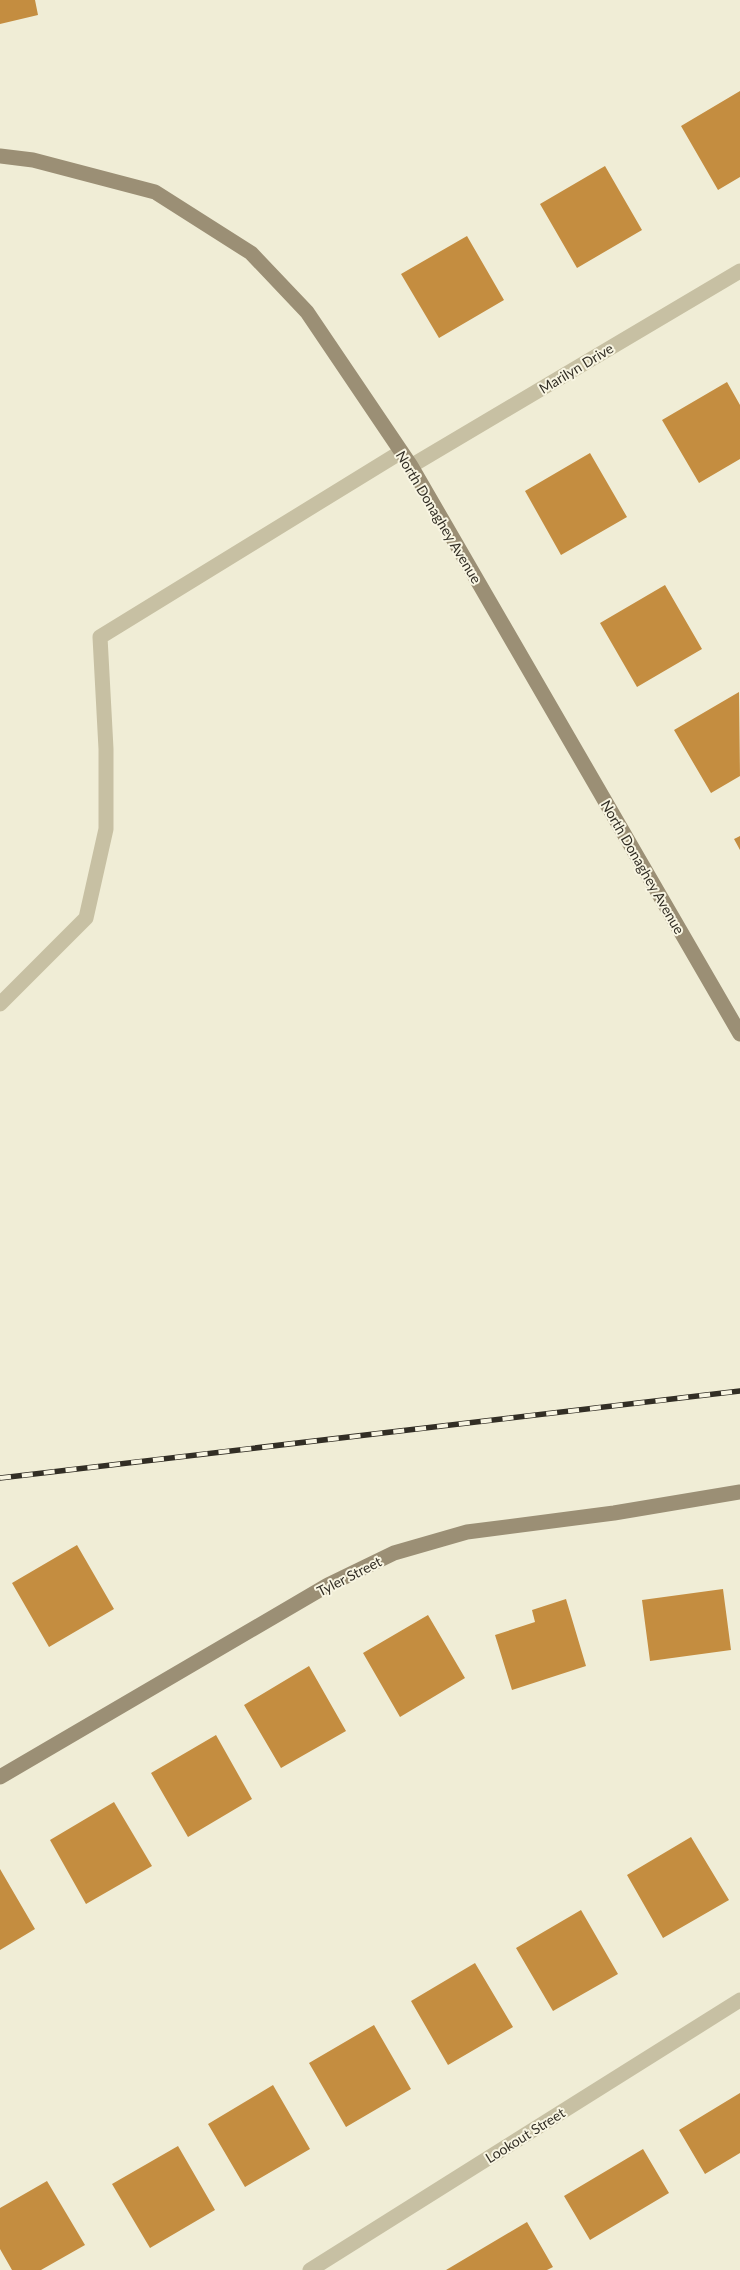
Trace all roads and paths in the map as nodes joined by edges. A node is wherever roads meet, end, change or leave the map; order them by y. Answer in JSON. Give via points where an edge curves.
{"nodes":[{"id":1,"x":0,"y":156,"type":"edge"},
{"id":2,"x":740,"y":270,"type":"edge"},
{"id":3,"x":401,"y":452,"type":"junction"},
{"id":4,"x":411,"y":466,"type":"junction"},
{"id":5,"x":0,"y":1004,"type":"edge"},
{"id":6,"x":740,"y":1034,"type":"edge"},
{"id":7,"x":740,"y":1492,"type":"edge"},
{"id":8,"x":0,"y":1777,"type":"edge"},
{"id":9,"x":740,"y":2000,"type":"edge"},
{"id":10,"x":310,"y":2270,"type":"edge"}],
"edges":[{"from":1,"to":3,"type":"street","name":"North Donaghey Avenue","via":[[33,160],[155,192],[251,253],[307,312]]},
{"from":2,"to":4,"type":"street","name":"Marilyn Drive"},
{"from":3,"to":4,"type":"street","name":"North Donaghey Avenue"},
{"from":3,"to":5,"type":"street","via":[[100,637],[106,829],[86,918]]},
{"from":4,"to":6,"type":"street","name":"North Donaghey Avenue"},
{"from":7,"to":8,"type":"street","name":"Tyler Street","via":[[614,1513],[467,1532],[394,1553],[328,1585]]},
{"from":9,"to":10,"type":"street","name":"Lookout Street"}]}
